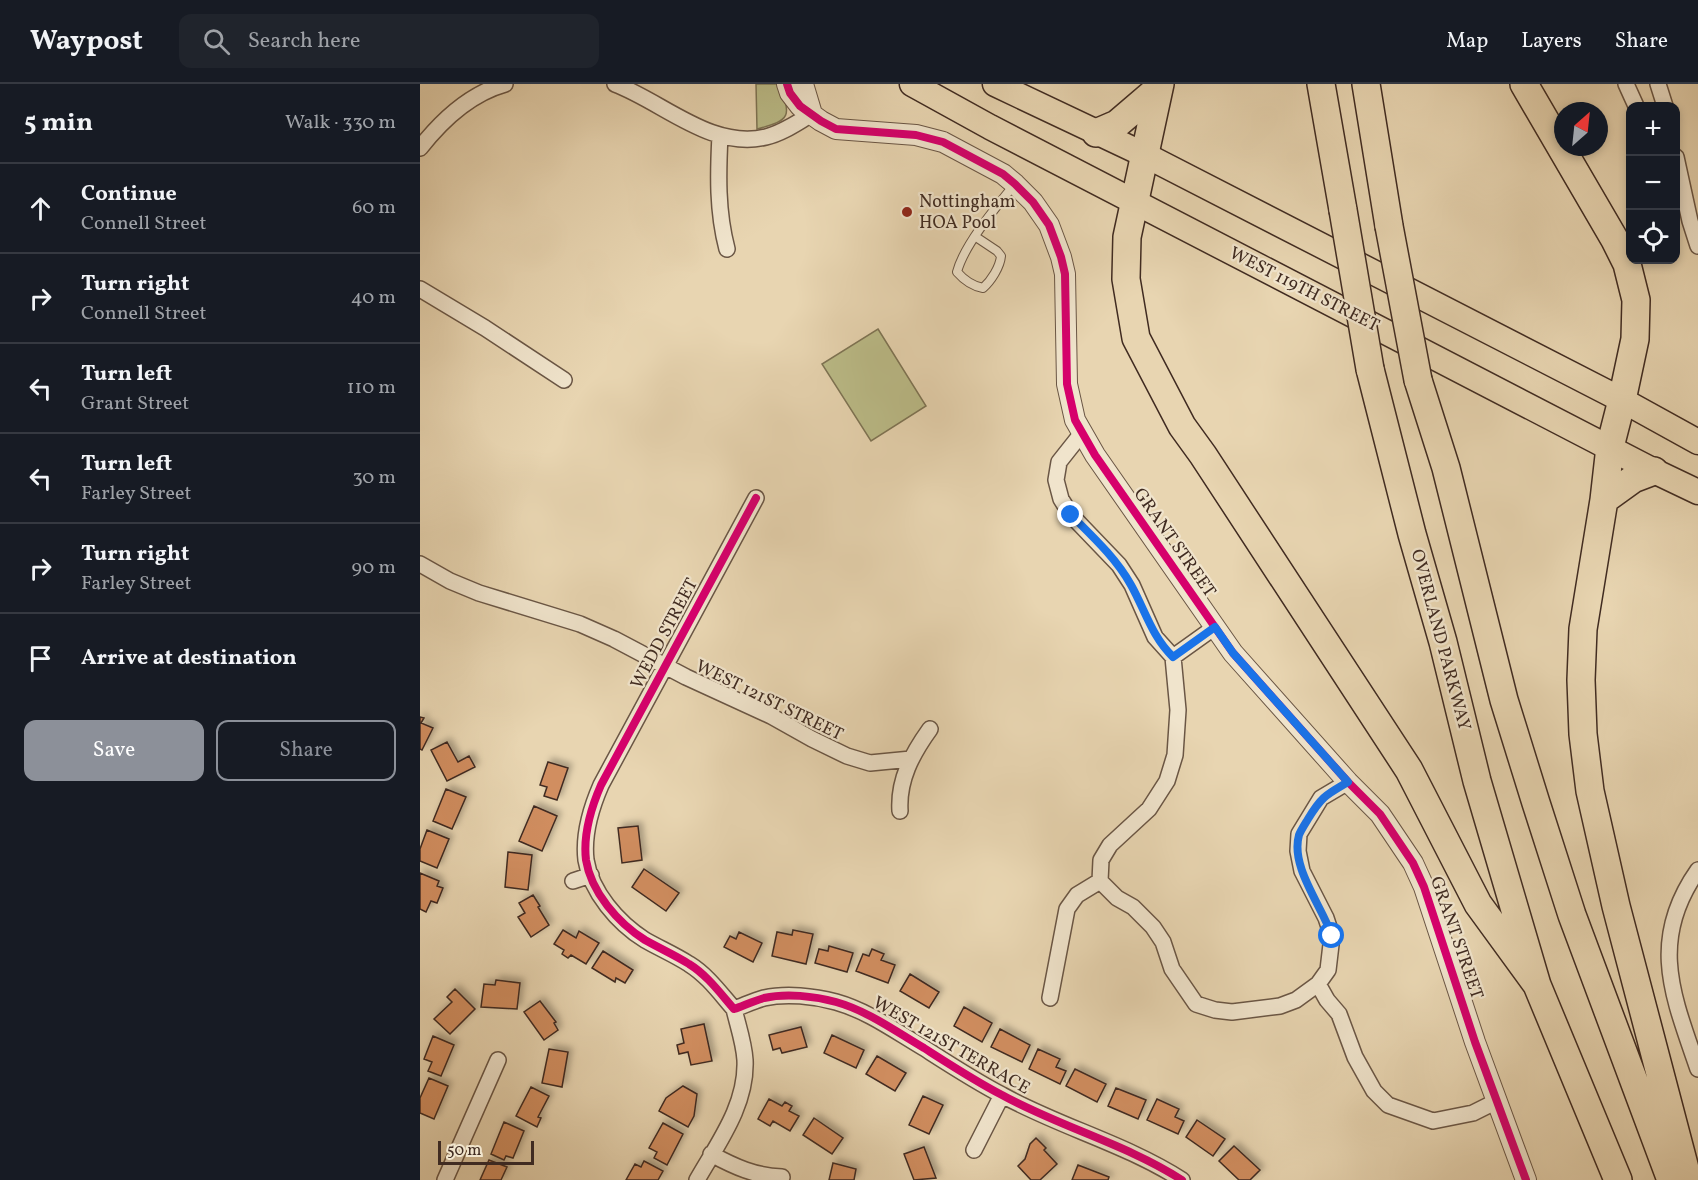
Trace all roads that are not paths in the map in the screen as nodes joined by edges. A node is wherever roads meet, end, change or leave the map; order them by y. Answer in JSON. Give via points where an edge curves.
{"nodes":[{"id":1,"x":505,"y":84,"type":"edge"},
{"id":2,"x":615,"y":84,"type":"edge"},
{"id":3,"x":787,"y":84,"type":"edge"},
{"id":4,"x":803,"y":84,"type":"edge"},
{"id":5,"x":912,"y":84,"type":"edge"},
{"id":6,"x":994,"y":84,"type":"edge"},
{"id":7,"x":1321,"y":84,"type":"edge"},
{"id":8,"x":1366,"y":84,"type":"edge"},
{"id":9,"x":1524,"y":84,"type":"edge"},
{"id":10,"x":1626,"y":84,"type":"edge"},
{"id":11,"x":1658,"y":84,"type":"edge"},
{"id":12,"x":1159,"y":86,"type":"edge"},
{"id":13,"x":1634,"y":102,"type":"edge"},
{"id":14,"x":1664,"y":102,"type":"edge"},
{"id":15,"x":812,"y":114,"type":"junction"},
{"id":16,"x":1096,"y":133,"type":"junction"},
{"id":17,"x":720,"y":135,"type":"junction"},
{"id":18,"x":420,"y":148,"type":"edge"},
{"id":19,"x":1145,"y":154,"type":"junction"},
{"id":20,"x":1680,"y":175,"type":"edge"},
{"id":21,"x":1015,"y":184,"type":"junction"},
{"id":22,"x":1134,"y":202,"type":"junction"},
{"id":23,"x":976,"y":237,"type":"junction"},
{"id":24,"x":1698,"y":246,"type":"edge"},
{"id":25,"x":727,"y":249,"type":"dead end"},
{"id":26,"x":420,"y":289,"type":"edge"},
{"id":27,"x":564,"y":380,"type":"dead end"},
{"id":28,"x":1622,"y":400,"type":"junction"},
{"id":29,"x":1082,"y":433,"type":"junction"},
{"id":30,"x":1698,"y":442,"type":"edge"},
{"id":31,"x":1610,"y":447,"type":"junction"},
{"id":32,"x":1654,"y":471,"type":"junction"},
{"id":33,"x":1698,"y":492,"type":"edge"},
{"id":34,"x":756,"y":498,"type":"dead end"},
{"id":35,"x":1604,"y":500,"type":"junction"},
{"id":36,"x":420,"y":564,"type":"edge"},
{"id":37,"x":1215,"y":627,"type":"junction"},
{"id":38,"x":1173,"y":657,"type":"junction"},
{"id":39,"x":665,"y":666,"type":"junction"},
{"id":40,"x":930,"y":729,"type":"dead end"},
{"id":41,"x":911,"y":759,"type":"junction"},
{"id":42,"x":1348,"y":782,"type":"junction"},
{"id":43,"x":900,"y":811,"type":"dead end"},
{"id":44,"x":1698,"y":870,"type":"edge"},
{"id":45,"x":591,"y":875,"type":"junction"},
{"id":46,"x":573,"y":881,"type":"dead end"},
{"id":47,"x":1100,"y":881,"type":"junction"},
{"id":48,"x":1318,"y":984,"type":"junction"},
{"id":49,"x":1537,"y":985,"type":"junction"},
{"id":50,"x":1050,"y":998,"type":"dead end"},
{"id":51,"x":734,"y":1009,"type":"junction"},
{"id":52,"x":498,"y":1060,"type":"dead end"},
{"id":53,"x":1698,"y":1069,"type":"edge"},
{"id":54,"x":1002,"y":1095,"type":"junction"},
{"id":55,"x":1497,"y":1101,"type":"junction"},
{"id":56,"x":974,"y":1150,"type":"dead end"},
{"id":57,"x":711,"y":1154,"type":"junction"},
{"id":58,"x":782,"y":1177,"type":"dead end"},
{"id":59,"x":446,"y":1180,"type":"edge"},
{"id":60,"x":697,"y":1180,"type":"edge"},
{"id":61,"x":1182,"y":1180,"type":"edge"},
{"id":62,"x":1526,"y":1180,"type":"edge"},
{"id":63,"x":1618,"y":1180,"type":"edge"},
{"id":64,"x":1671,"y":1180,"type":"edge"},
{"id":65,"x":1688,"y":1180,"type":"edge"}],
"edges":[{"from":1,"to":18,"type":"street","via":[[483,92],[452,112]]},
{"from":2,"to":17,"type":"street"},
{"from":3,"to":15,"type":"street","name":"GRANT STREET","via":[[800,106]]},
{"from":4,"to":15,"type":"street"},
{"from":5,"to":22,"type":"main road","name":"WEST 119TH STREET"},
{"from":6,"to":16,"type":"main road"},
{"from":7,"to":49,"type":"highway","name":"OVERLAND PARKWAY","bridge":true,"via":[[1370,369],[1477,781]]},
{"from":8,"to":64,"type":"highway","bridge":true,"via":[[1418,380],[1446,468],[1501,688],[1572,915]]},
{"from":9,"to":28,"type":"highway","via":[[1627,264],[1636,300],[1635,339]]},
{"from":10,"to":13,"type":"street"},
{"from":11,"to":14,"type":"street"},
{"from":12,"to":16,"type":"highway","via":[[1117,123]]},
{"from":12,"to":19,"type":"highway"},
{"from":15,"to":17,"type":"street","via":[[766,137]]},
{"from":15,"to":21,"type":"street","name":"GRANT STREET","via":[[836,129],[916,135],[943,142]]},
{"from":16,"to":19,"type":"main road"},
{"from":17,"to":25,"type":"street","via":[[719,205]]},
{"from":19,"to":22,"type":"highway"},
{"from":19,"to":28,"type":"main road"},
{"from":20,"to":24,"type":"street"},
{"from":21,"to":23,"type":"lane"},
{"from":21,"to":29,"type":"street","name":"GRANT STREET","via":[[1041,213],[1061,257],[1065,274],[1067,384],[1071,408]]},
{"from":22,"to":31,"type":"main road","name":"WEST 119TH STREET"},
{"from":22,"to":49,"type":"highway","via":[[1127,237],[1130,310],[1136,338],[1167,400],[1409,770],[1478,904]]},
{"from":23,"to":23,"type":"lane","via":[[957,272],[983,288],[1000,256]]},
{"from":26,"to":27,"type":"street"},
{"from":28,"to":30,"type":"main road"},
{"from":28,"to":31,"type":"highway"},
{"from":29,"to":37,"type":"street","name":"GRANT STREET"},
{"from":29,"to":38,"type":"street","via":[[1059,462],[1056,480],[1061,498],[1071,515],[1119,565],[1155,637]]},
{"from":31,"to":32,"type":"main road","name":"WEST 119TH STREET"},
{"from":31,"to":35,"type":"highway"},
{"from":32,"to":33,"type":"main road","name":"WEST 119TH STREET"},
{"from":32,"to":35,"type":"highway","via":[[1633,479]]},
{"from":34,"to":39,"type":"street","name":"WEDD STREET"},
{"from":35,"to":65,"type":"highway","via":[[1583,629],[1583,734],[1590,790],[1613,896]]},
{"from":36,"to":39,"type":"street","name":"WEST 121ST STREET","via":[[479,593],[580,624]]},
{"from":37,"to":38,"type":"street"},
{"from":37,"to":42,"type":"street","name":"GRANT STREET","via":[[1233,653]]},
{"from":38,"to":47,"type":"street","via":[[1178,710],[1171,770],[1149,809],[1110,845],[1101,860]]},
{"from":39,"to":41,"type":"street","name":"WEST 121ST STREET","via":[[847,756],[870,763]]},
{"from":39,"to":45,"type":"street","name":"WEDD STREET","via":[[593,804],[586,860]]},
{"from":40,"to":41,"type":"street"},
{"from":41,"to":43,"type":"street","via":[[899,798]]},
{"from":42,"to":48,"type":"street","via":[[1321,798],[1299,834],[1302,871],[1332,936],[1328,970]]},
{"from":42,"to":55,"type":"street","name":"GRANT STREET","via":[[1384,820],[1417,871]]},
{"from":44,"to":53,"type":"street","via":[[1672,919],[1669,958],[1673,996]]},
{"from":45,"to":46,"type":"street"},
{"from":45,"to":51,"type":"street","via":[[598,893],[626,925],[690,964]]},
{"from":47,"to":48,"type":"street","via":[[1153,927],[1172,969],[1196,1004],[1232,1012],[1280,1006]]},
{"from":47,"to":50,"type":"street","via":[[1077,895],[1067,909]]},
{"from":48,"to":55,"type":"street","via":[[1339,1014],[1355,1057],[1374,1091],[1388,1105],[1432,1121],[1473,1113]]},
{"from":49,"to":63,"type":"highway","name":"OVERLAND PARKWAY"},
{"from":51,"to":54,"type":"street","name":"WEST 121ST TERRACE","via":[[782,996],[836,1002],[889,1025]]},
{"from":51,"to":57,"type":"street","via":[[745,1059],[744,1079],[735,1111]]},
{"from":52,"to":59,"type":"street"},
{"from":54,"to":56,"type":"street","name":"WEST 121ST TERRACE"},
{"from":54,"to":61,"type":"street","name":"WEST 121ST TERRACE"},
{"from":55,"to":62,"type":"street","name":"GRANT STREET"},
{"from":57,"to":58,"type":"street","via":[[748,1173]]},
{"from":57,"to":60,"type":"street"}]}
